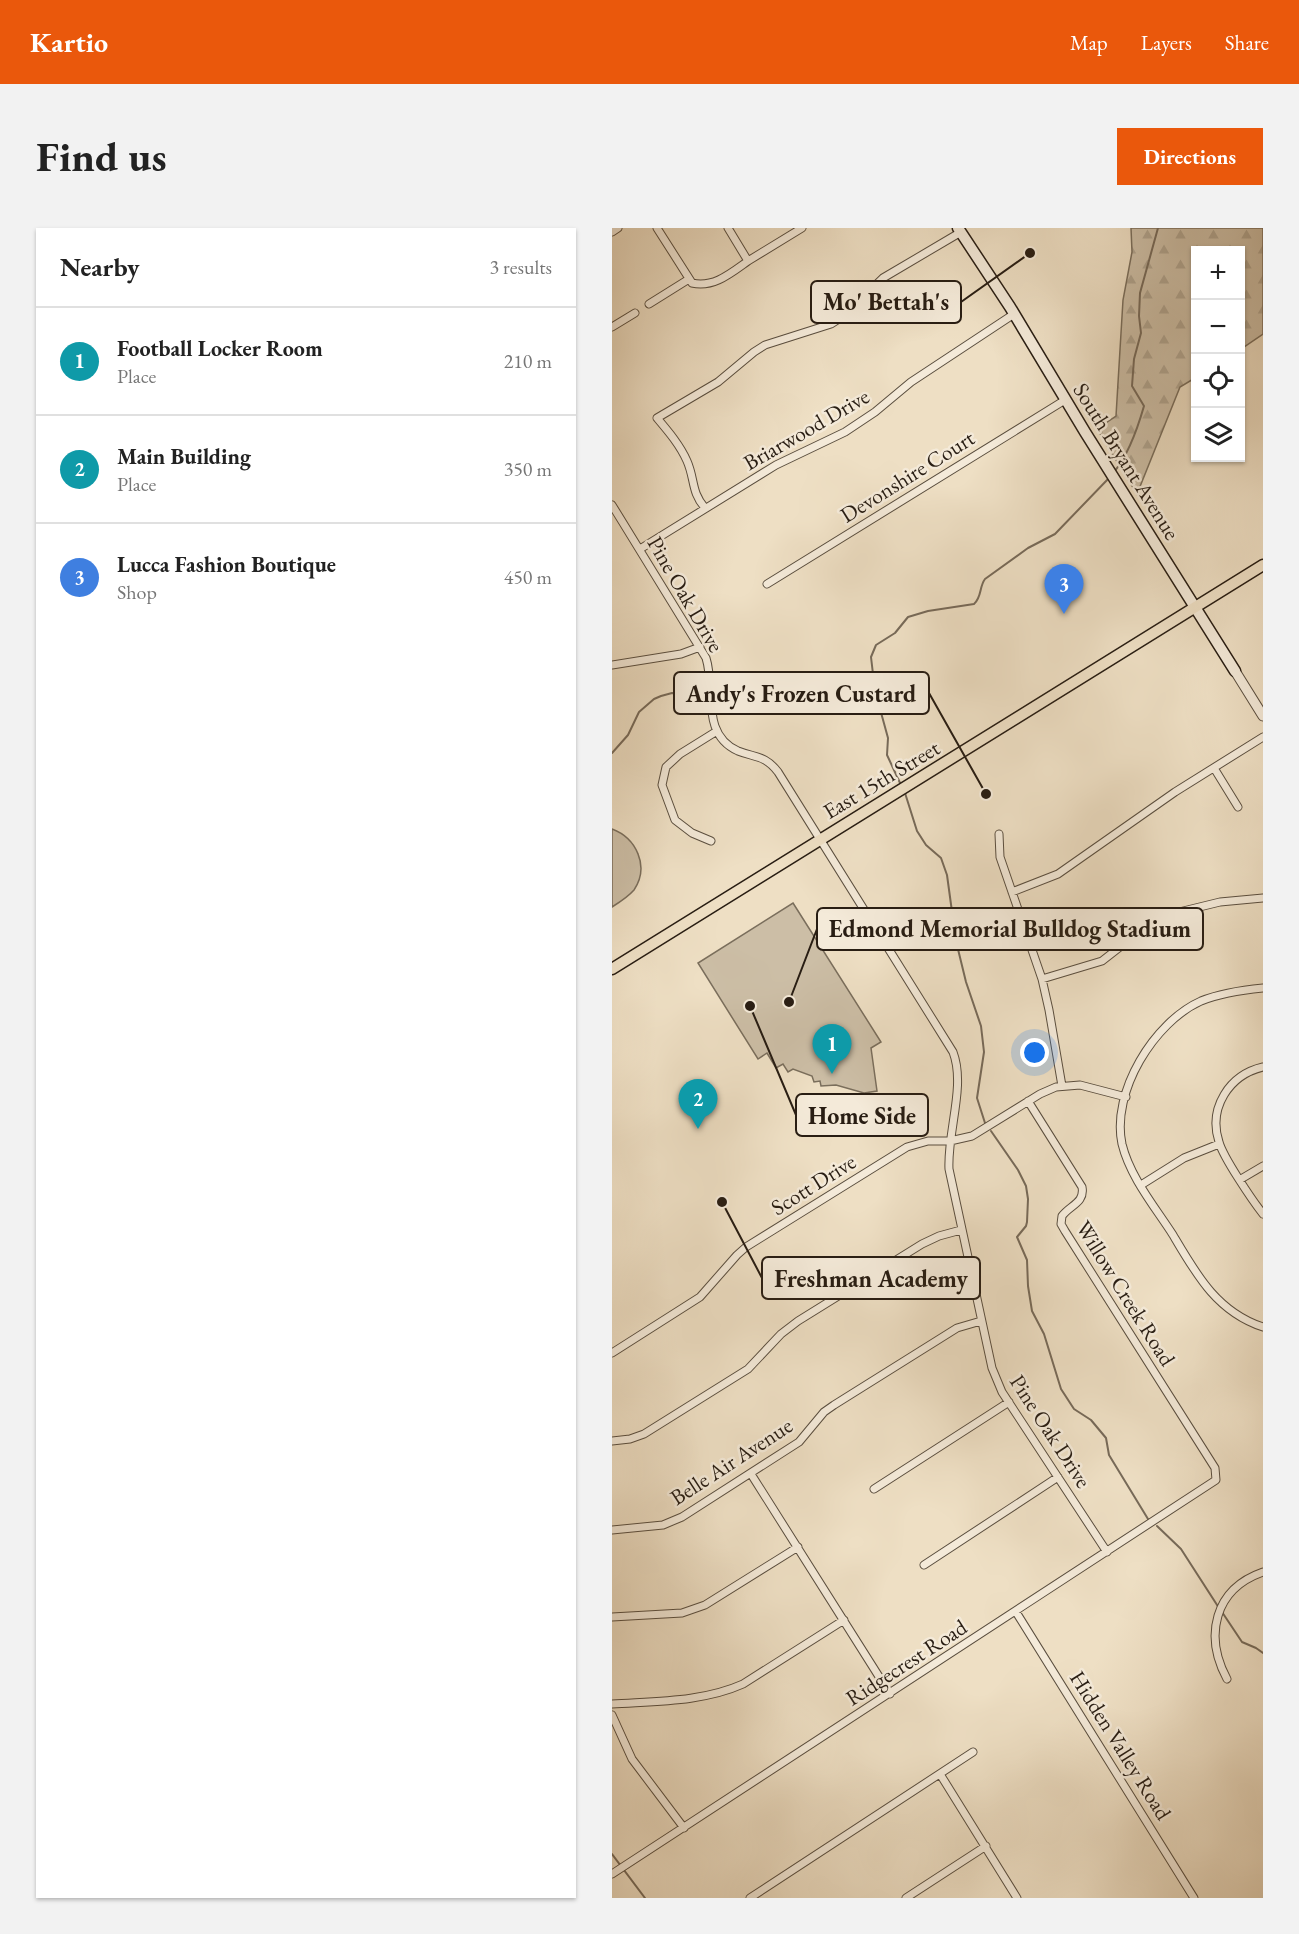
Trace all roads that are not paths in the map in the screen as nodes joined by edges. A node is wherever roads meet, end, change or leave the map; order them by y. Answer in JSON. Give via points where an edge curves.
{"nodes":[{"id":1,"x":618,"y":228,"type":"edge"},
{"id":2,"x":657,"y":228,"type":"edge"},
{"id":3,"x":728,"y":228,"type":"edge"},
{"id":4,"x":802,"y":228,"type":"edge"},
{"id":5,"x":959,"y":230,"type":"edge"},
{"id":6,"x":612,"y":232,"type":"edge"},
{"id":7,"x":748,"y":261,"type":"junction"},
{"id":8,"x":689,"y":279,"type":"junction"},
{"id":9,"x":649,"y":304,"type":"dead end"},
{"id":10,"x":635,"y":313,"type":"dead end"},
{"id":11,"x":1014,"y":314,"type":"junction"},
{"id":12,"x":612,"y":327,"type":"edge"},
{"id":13,"x":1065,"y":400,"type":"junction"},
{"id":14,"x":612,"y":505,"type":"edge"},
{"id":15,"x":705,"y":508,"type":"junction"},
{"id":16,"x":640,"y":549,"type":"junction"},
{"id":17,"x":1263,"y":566,"type":"edge"},
{"id":18,"x":767,"y":584,"type":"dead end"},
{"id":19,"x":1195,"y":608,"type":"junction"},
{"id":20,"x":700,"y":647,"type":"junction"},
{"id":21,"x":612,"y":665,"type":"edge"},
{"id":22,"x":1235,"y":671,"type":"joint"},
{"id":23,"x":1263,"y":716,"type":"edge"},
{"id":24,"x":717,"y":732,"type":"junction"},
{"id":25,"x":1263,"y":737,"type":"edge"},
{"id":26,"x":1214,"y":768,"type":"junction"},
{"id":27,"x":1238,"y":807,"type":"dead end"},
{"id":28,"x":999,"y":834,"type":"dead end"},
{"id":29,"x":820,"y":839,"type":"junction"},
{"id":30,"x":711,"y":841,"type":"dead end"},
{"id":31,"x":1012,"y":892,"type":"junction"},
{"id":32,"x":1263,"y":898,"type":"edge"},
{"id":33,"x":612,"y":969,"type":"edge"},
{"id":34,"x":1042,"y":979,"type":"junction"},
{"id":35,"x":1263,"y":988,"type":"edge"},
{"id":36,"x":1263,"y":1067,"type":"edge"},
{"id":37,"x":1062,"y":1086,"type":"junction"},
{"id":38,"x":1126,"y":1097,"type":"junction"},
{"id":39,"x":1028,"y":1101,"type":"junction"},
{"id":40,"x":950,"y":1141,"type":"junction"},
{"id":41,"x":1219,"y":1144,"type":"junction"},
{"id":42,"x":1263,"y":1166,"type":"edge"},
{"id":43,"x":1241,"y":1179,"type":"junction"},
{"id":44,"x":1141,"y":1185,"type":"junction"},
{"id":45,"x":1263,"y":1214,"type":"edge"},
{"id":46,"x":962,"y":1230,"type":"junction"},
{"id":47,"x":981,"y":1321,"type":"junction"},
{"id":48,"x":1263,"y":1327,"type":"edge"},
{"id":49,"x":612,"y":1353,"type":"edge"},
{"id":50,"x":1009,"y":1402,"type":"junction"},
{"id":51,"x":612,"y":1442,"type":"edge"},
{"id":52,"x":751,"y":1474,"type":"junction"},
{"id":53,"x":1058,"y":1477,"type":"junction"},
{"id":54,"x":1217,"y":1477,"type":"joint"},
{"id":55,"x":874,"y":1489,"type":"dead end"},
{"id":56,"x":612,"y":1530,"type":"edge"},
{"id":57,"x":798,"y":1547,"type":"junction"},
{"id":58,"x":1107,"y":1552,"type":"junction"},
{"id":59,"x":924,"y":1565,"type":"dead end"},
{"id":60,"x":1263,"y":1572,"type":"edge"},
{"id":61,"x":1016,"y":1612,"type":"junction"},
{"id":62,"x":612,"y":1617,"type":"edge"},
{"id":63,"x":844,"y":1620,"type":"junction"},
{"id":64,"x":1227,"y":1679,"type":"dead end"},
{"id":65,"x":890,"y":1694,"type":"junction"},
{"id":66,"x":612,"y":1704,"type":"edge"},
{"id":67,"x":612,"y":1715,"type":"edge"},
{"id":68,"x":973,"y":1752,"type":"dead end"},
{"id":69,"x":940,"y":1774,"type":"junction"},
{"id":70,"x":684,"y":1828,"type":"junction"},
{"id":71,"x":986,"y":1846,"type":"junction"},
{"id":72,"x":612,"y":1874,"type":"edge"},
{"id":73,"x":750,"y":1898,"type":"edge"},
{"id":74,"x":906,"y":1898,"type":"edge"},
{"id":75,"x":1017,"y":1898,"type":"edge"},
{"id":76,"x":1194,"y":1898,"type":"edge"}],
"edges":[{"from":1,"to":6,"type":"street"},
{"from":2,"to":8,"type":"street"},
{"from":3,"to":7,"type":"street"},
{"from":4,"to":7,"type":"street"},
{"from":5,"to":11,"type":"main road","name":"South Bryant Avenue"},
{"from":5,"to":15,"type":"street","via":[[883,278],[838,320],[765,345],[718,382],[657,418],[687,460],[697,499]]},
{"from":7,"to":8,"type":"street","via":[[704,286],[692,284]]},
{"from":8,"to":9,"type":"street"},
{"from":10,"to":12,"type":"street"},
{"from":11,"to":13,"type":"main road","name":"South Bryant Avenue"},
{"from":11,"to":15,"type":"street","name":"Briarwood Drive","via":[[926,371],[845,432],[776,465]]},
{"from":13,"to":18,"type":"street","name":"Devonshire Court"},
{"from":13,"to":19,"type":"main road","name":"South Bryant Avenue"},
{"from":14,"to":16,"type":"street","name":"Pine Oak Drive"},
{"from":15,"to":16,"type":"street","name":"Briarwood Drive"},
{"from":16,"to":20,"type":"street","name":"Pine Oak Drive"},
{"from":17,"to":19,"type":"main road","name":"East 15th Street"},
{"from":19,"to":22,"type":"main road","name":"South Bryant Avenue"},
{"from":19,"to":29,"type":"main road","name":"East 15th Street"},
{"from":20,"to":21,"type":"street","via":[[681,654]]},
{"from":20,"to":24,"type":"street","name":"Pine Oak Drive","via":[[709,667],[710,707]]},
{"from":22,"to":23,"type":"street","name":"South Bryant Avenue"},
{"from":24,"to":29,"type":"street","name":"Pine Oak Drive","via":[[739,751],[770,763]]},
{"from":24,"to":30,"type":"street","via":[[666,767],[662,785],[675,820]]},
{"from":25,"to":26,"type":"street"},
{"from":26,"to":27,"type":"street"},
{"from":26,"to":31,"type":"street","via":[[1058,874]]},
{"from":28,"to":31,"type":"street","via":[[1000,857]]},
{"from":29,"to":33,"type":"main road","name":"East 15th Street"},
{"from":29,"to":40,"type":"street","name":"Pine Oak Drive","via":[[953,1052],[957,1083]]},
{"from":31,"to":34,"type":"street"},
{"from":32,"to":34,"type":"street","via":[[1220,902],[1174,913],[1143,929],[1102,961]]},
{"from":34,"to":37,"type":"street"},
{"from":35,"to":38,"type":"street","via":[[1210,998],[1170,1022],[1148,1048]]},
{"from":36,"to":41,"type":"street","via":[[1242,1076],[1221,1099],[1216,1120]]},
{"from":37,"to":38,"type":"street","name":"Scott Drive","via":[[1080,1085]]},
{"from":37,"to":39,"type":"street","name":"Scott Drive"},
{"from":38,"to":44,"type":"street","via":[[1122,1142]]},
{"from":39,"to":40,"type":"street","name":"Scott Drive","via":[[972,1136]]},
{"from":39,"to":54,"type":"street","name":"Willow Creek Road","via":[[1082,1187],[1080,1201],[1062,1216],[1065,1232],[1215,1468]]},
{"from":40,"to":46,"type":"street","name":"Pine Oak Drive","via":[[948,1160]]},
{"from":40,"to":49,"type":"street","name":"Scott Drive","via":[[928,1141],[907,1147],[765,1236],[737,1255],[696,1300]]},
{"from":41,"to":43,"type":"street"},
{"from":41,"to":44,"type":"street","via":[[1184,1158]]},
{"from":42,"to":43,"type":"street"},
{"from":43,"to":45,"type":"street"},
{"from":44,"to":48,"type":"street","via":[[1212,1295],[1240,1317]]},
{"from":46,"to":47,"type":"street","name":"Pine Oak Drive"},
{"from":46,"to":51,"type":"street","via":[[922,1244],[798,1321],[748,1369],[644,1434]]},
{"from":47,"to":50,"type":"street","name":"Pine Oak Drive","via":[[992,1368]]},
{"from":47,"to":52,"type":"street","name":"Belle Air Avenue","via":[[957,1329],[834,1405],[799,1442]]},
{"from":50,"to":53,"type":"street","name":"Pine Oak Drive"},
{"from":50,"to":55,"type":"street"},
{"from":52,"to":56,"type":"street","name":"Belle Air Avenue","via":[[663,1526]]},
{"from":52,"to":57,"type":"street"},
{"from":53,"to":58,"type":"street","name":"Pine Oak Drive"},
{"from":53,"to":59,"type":"street"},
{"from":54,"to":58,"type":"street","name":"Ridgecrest Road"},
{"from":57,"to":62,"type":"street","via":[[705,1605],[682,1613]]},
{"from":57,"to":63,"type":"street"},
{"from":58,"to":61,"type":"street","name":"Ridgecrest Road"},
{"from":60,"to":64,"type":"street","via":[[1235,1587],[1221,1608],[1215,1642]]},
{"from":61,"to":65,"type":"street","name":"Ridgecrest Road"},
{"from":61,"to":76,"type":"street","name":"Hidden Valley Road"},
{"from":63,"to":65,"type":"street"},
{"from":63,"to":66,"type":"street","via":[[728,1690],[701,1697]]},
{"from":65,"to":70,"type":"street","name":"Ridgecrest Road"},
{"from":67,"to":70,"type":"street","via":[[632,1759]]},
{"from":68,"to":69,"type":"street"},
{"from":69,"to":71,"type":"street"},
{"from":69,"to":73,"type":"street"},
{"from":70,"to":72,"type":"street","name":"Ridgecrest Road"},
{"from":71,"to":74,"type":"street"},
{"from":71,"to":75,"type":"street"}]}
